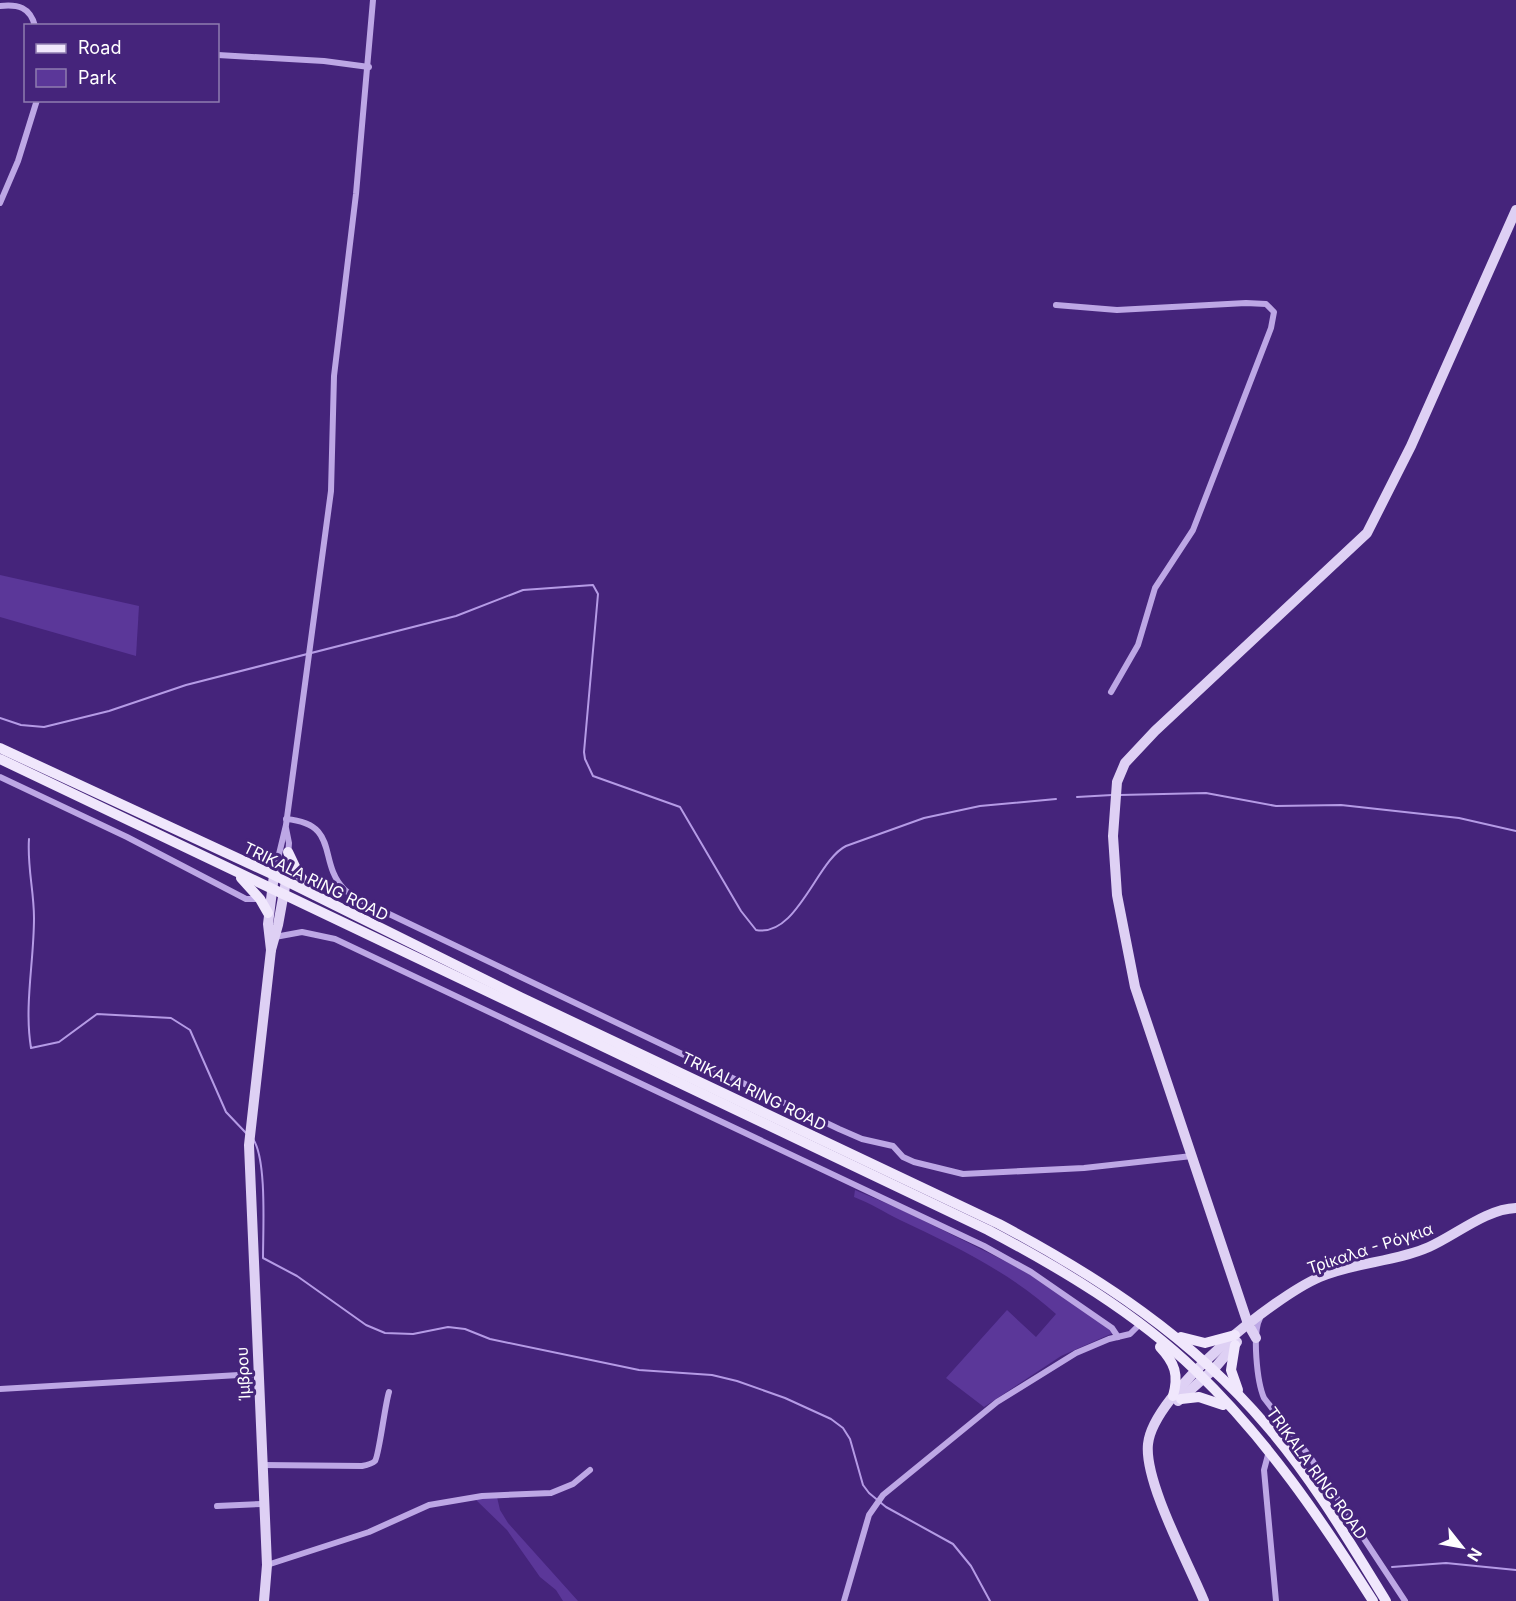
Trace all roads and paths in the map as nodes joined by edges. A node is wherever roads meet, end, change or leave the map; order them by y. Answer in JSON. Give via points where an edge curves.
{"nodes":[{"id":1,"x":373,"y":0,"type":"edge"},
{"id":2,"x":0,"y":6,"type":"edge"},
{"id":3,"x":34,"y":24,"type":"edge"},
{"id":4,"x":219,"y":56,"type":"edge"},
{"id":5,"x":369,"y":67,"type":"junction"},
{"id":6,"x":36,"y":102,"type":"edge"},
{"id":7,"x":0,"y":203,"type":"edge"},
{"id":8,"x":1516,"y":210,"type":"edge"},
{"id":9,"x":1056,"y":305,"type":"dead end"},
{"id":10,"x":1111,"y":692,"type":"dead end"},
{"id":11,"x":0,"y":748,"type":"edge"},
{"id":12,"x":0,"y":759,"type":"edge"},
{"id":13,"x":0,"y":777,"type":"edge"},
{"id":14,"x":286,"y":822,"type":"junction"},
{"id":15,"x":288,"y":852,"type":"junction"},
{"id":16,"x":236,"y":873,"type":"junction"},
{"id":17,"x":273,"y":875,"type":"junction"},
{"id":18,"x":286,"y":881,"type":"junction"},
{"id":19,"x":272,"y":890,"type":"junction"},
{"id":20,"x":284,"y":897,"type":"junction"},
{"id":21,"x":260,"y":898,"type":"junction"},
{"id":22,"x":317,"y":898,"type":"junction"},
{"id":23,"x":268,"y":913,"type":"junction"},
{"id":24,"x":276,"y":937,"type":"junction"},
{"id":25,"x":271,"y":950,"type":"junction"},
{"id":26,"x":1192,"y":1156,"type":"junction"},
{"id":27,"x":1516,"y":1208,"type":"edge"},
{"id":28,"x":1263,"y":1311,"type":"junction"},
{"id":29,"x":1142,"y":1327,"type":"junction"},
{"id":30,"x":1240,"y":1334,"type":"junction"},
{"id":31,"x":1175,"y":1335,"type":"junction"},
{"id":32,"x":1118,"y":1337,"type":"junction"},
{"id":33,"x":1256,"y":1338,"type":"junction"},
{"id":34,"x":1210,"y":1365,"type":"junction"},
{"id":35,"x":258,"y":1374,"type":"junction"},
{"id":36,"x":1200,"y":1375,"type":"junction"},
{"id":37,"x":0,"y":1389,"type":"edge"},
{"id":38,"x":389,"y":1392,"type":"dead end"},
{"id":39,"x":1240,"y":1396,"type":"junction"},
{"id":40,"x":1177,"y":1398,"type":"junction"},
{"id":41,"x":1228,"y":1407,"type":"junction"},
{"id":42,"x":1269,"y":1450,"type":"junction"},
{"id":43,"x":262,"y":1465,"type":"junction"},
{"id":44,"x":590,"y":1470,"type":"dead end"},
{"id":45,"x":262,"y":1504,"type":"junction"},
{"id":46,"x":216,"y":1506,"type":"dead end"},
{"id":47,"x":267,"y":1565,"type":"junction"},
{"id":48,"x":265,"y":1601,"type":"edge"},
{"id":49,"x":844,"y":1601,"type":"edge"},
{"id":50,"x":1204,"y":1601,"type":"edge"},
{"id":51,"x":1276,"y":1601,"type":"edge"},
{"id":52,"x":1373,"y":1601,"type":"edge"},
{"id":53,"x":1386,"y":1601,"type":"edge"},
{"id":54,"x":1406,"y":1601,"type":"edge"}],
"edges":[{"from":1,"to":5,"type":"street"},
{"from":2,"to":3,"type":"street","via":[[18,5]]},
{"from":4,"to":5,"type":"street"},
{"from":5,"to":14,"type":"street","via":[[334,376],[331,491]]},
{"from":6,"to":7,"type":"street"},
{"from":8,"to":26,"type":"street","via":[[1400,469],[1367,533],[1147,738],[1125,763],[1117,786],[1115,880],[1126,950],[1140,1005]]},
{"from":9,"to":10,"type":"street","via":[[1107,310],[1246,303],[1266,304],[1274,312],[1197,521],[1184,548],[1155,588],[1138,645]]},
{"from":11,"to":17,"type":"main road","name":"TRIKALA RING ROAD"},
{"from":12,"to":16,"type":"main road","name":"TRIKALA RING ROAD"},
{"from":13,"to":21,"type":"street","via":[[246,899]]},
{"from":14,"to":15,"type":"street"},
{"from":14,"to":17,"type":"street"},
{"from":14,"to":26,"type":"street","via":[[308,823],[322,835],[343,888],[364,902],[839,1129],[893,1146],[914,1162],[946,1172],[979,1175]]},
{"from":15,"to":18,"type":"street"},
{"from":15,"to":22,"type":"main road"},
{"from":16,"to":19,"type":"main road","name":"TRIKALA RING ROAD"},
{"from":16,"to":21,"type":"main road"},
{"from":17,"to":18,"type":"main road","name":"TRIKALA RING ROAD"},
{"from":17,"to":19,"type":"street"},
{"from":18,"to":20,"type":"street"},
{"from":18,"to":22,"type":"main road","name":"TRIKALA RING ROAD"},
{"from":19,"to":20,"type":"main road","name":"TRIKALA RING ROAD"},
{"from":19,"to":23,"type":"street"},
{"from":20,"to":24,"type":"street"},
{"from":20,"to":29,"type":"main road","name":"TRIKALA RING ROAD","via":[[988,1230],[1067,1275]]},
{"from":21,"to":23,"type":"main road"},
{"from":22,"to":31,"type":"main road","name":"TRIKALA RING ROAD","via":[[999,1224],[1074,1267]]},
{"from":23,"to":25,"type":"street"},
{"from":24,"to":25,"type":"street"},
{"from":24,"to":32,"type":"street","via":[[302,933],[335,939],[577,1051],[984,1246],[1047,1283],[1112,1328]]},
{"from":25,"to":35,"type":"street","name":"Ίμβρου","via":[[249,1145]]},
{"from":26,"to":30,"type":"street"},
{"from":27,"to":28,"type":"street","name":"Τρίκαλα - Ρόγκια","via":[[1483,1219],[1428,1248],[1323,1276]]},
{"from":28,"to":30,"type":"street","name":"Τρίκαλα - Ρόγκια"},
{"from":28,"to":33,"type":"street"},
{"from":29,"to":32,"type":"street"},
{"from":29,"to":36,"type":"main road","name":"TRIKALA RING ROAD"},
{"from":29,"to":40,"type":"main road","via":[[1175,1367]]},
{"from":30,"to":31,"type":"main road","via":[[1205,1343]]},
{"from":30,"to":33,"type":"street"},
{"from":30,"to":34,"type":"street","name":"Τρίκαλα - Ρόγκια"},
{"from":30,"to":39,"type":"main road","via":[[1231,1370]]},
{"from":31,"to":34,"type":"main road","name":"TRIKALA RING ROAD"},
{"from":32,"to":49,"type":"street","via":[[1076,1353],[997,1402],[883,1496],[873,1506]]},
{"from":33,"to":54,"type":"street","via":[[1264,1398],[1310,1457]]},
{"from":34,"to":36,"type":"street","name":"Τρίκαλα - Ρόγκια"},
{"from":34,"to":39,"type":"main road","name":"TRIKALA RING ROAD"},
{"from":35,"to":37,"type":"street"},
{"from":35,"to":43,"type":"street","name":"Ίμβρου"},
{"from":36,"to":40,"type":"street","name":"Τρίκαλα - Ρόγκια"},
{"from":36,"to":41,"type":"main road","name":"TRIKALA RING ROAD"},
{"from":38,"to":43,"type":"street","via":[[382,1415],[378,1457],[373,1463]]},
{"from":39,"to":53,"type":"main road","name":"TRIKALA RING ROAD","via":[[1288,1453]]},
{"from":40,"to":41,"type":"main road","via":[[1199,1397]]},
{"from":40,"to":50,"type":"street","name":"Τρίκαλα - Ρόγκια","via":[[1150,1433],[1150,1464]]},
{"from":41,"to":42,"type":"main road","name":"TRIKALA RING ROAD"},
{"from":42,"to":51,"type":"street","via":[[1264,1470]]},
{"from":42,"to":52,"type":"main road","name":"TRIKALA RING ROAD"},
{"from":43,"to":45,"type":"street","name":"Ίμβρου"},
{"from":44,"to":47,"type":"street","via":[[573,1484],[551,1493],[482,1496],[429,1505],[360,1536]]},
{"from":45,"to":46,"type":"street"},
{"from":45,"to":47,"type":"street","name":"Ίμβρου"},
{"from":47,"to":48,"type":"street","name":"Ίμβρου"}]}
